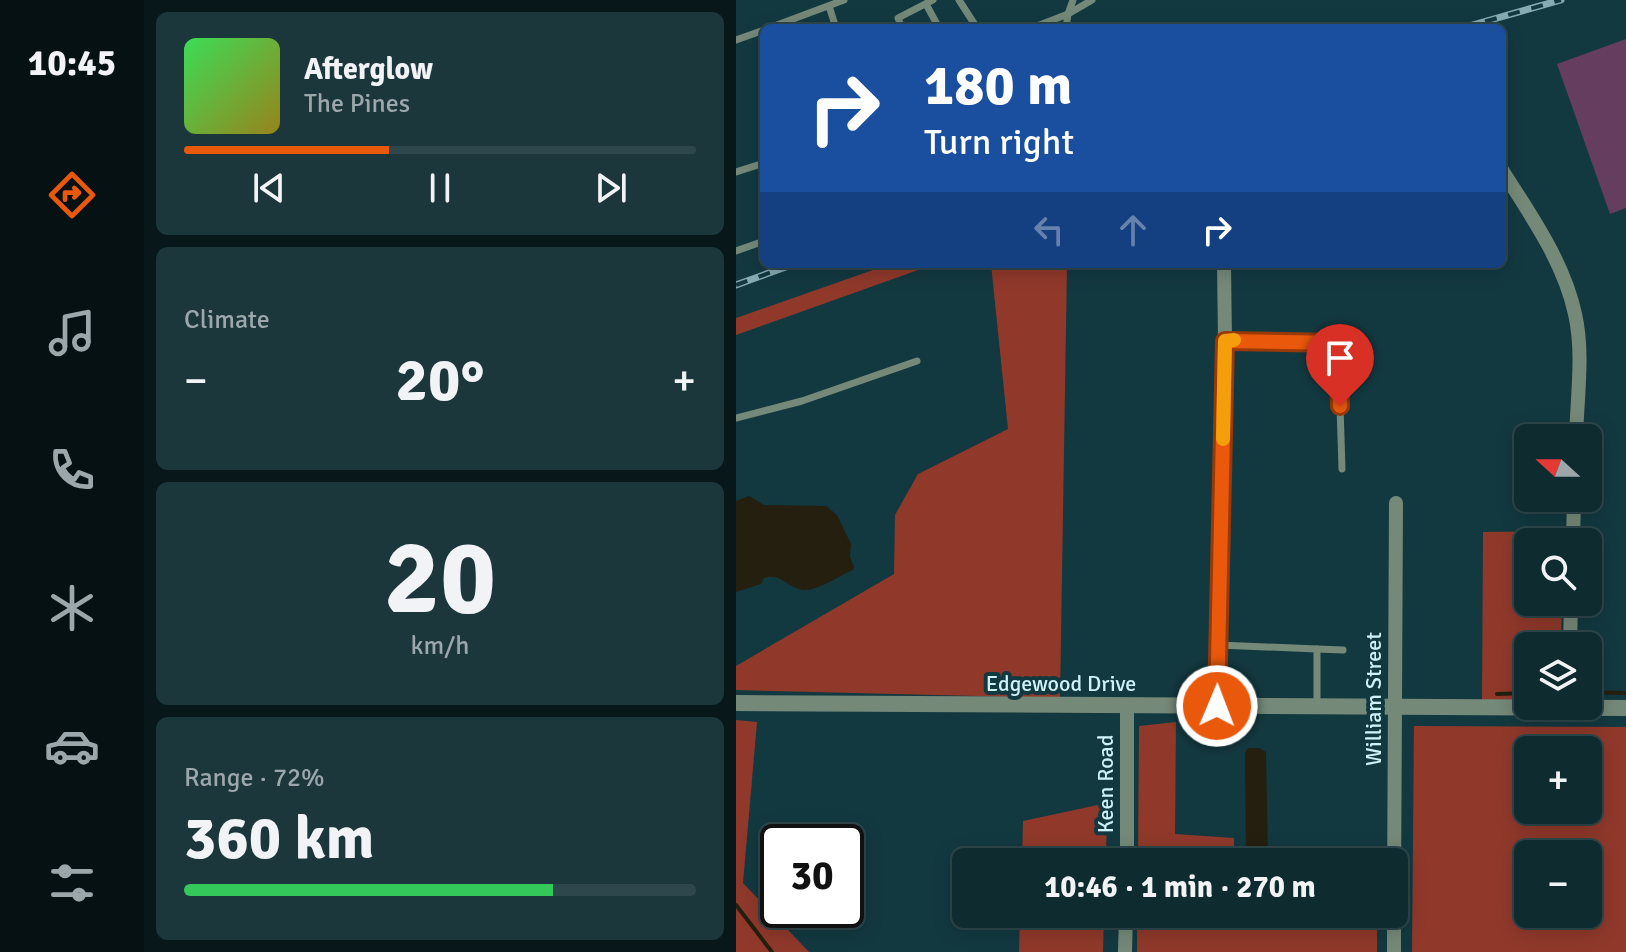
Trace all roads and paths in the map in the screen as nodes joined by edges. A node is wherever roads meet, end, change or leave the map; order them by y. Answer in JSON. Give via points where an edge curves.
{"nodes":[{"id":1,"x":844,"y":0,"type":"edge"},
{"id":2,"x":959,"y":0,"type":"edge"},
{"id":3,"x":1073,"y":0,"type":"edge"},
{"id":4,"x":1092,"y":0,"type":"edge"},
{"id":5,"x":930,"y":2,"type":"edge"},
{"id":6,"x":829,"y":6,"type":"junction"},
{"id":7,"x":1068,"y":14,"type":"junction"},
{"id":8,"x":780,"y":24,"type":"edge"},
{"id":9,"x":835,"y":24,"type":"edge"},
{"id":10,"x":900,"y":24,"type":"edge"},
{"id":11,"x":938,"y":24,"type":"edge"},
{"id":12,"x":974,"y":24,"type":"edge"},
{"id":13,"x":1042,"y":24,"type":"edge"},
{"id":14,"x":1067,"y":24,"type":"edge"},
{"id":15,"x":760,"y":31,"type":"edge"},
{"id":16,"x":736,"y":40,"type":"edge"},
{"id":17,"x":760,"y":164,"type":"edge"},
{"id":18,"x":736,"y":172,"type":"edge"},
{"id":19,"x":1506,"y":177,"type":"edge"},
{"id":20,"x":760,"y":242,"type":"edge"},
{"id":21,"x":736,"y":251,"type":"edge"},
{"id":22,"x":1224,"y":268,"type":"edge"},
{"id":23,"x":1225,"y":341,"type":"junction"},
{"id":24,"x":917,"y":361,"type":"dead end"},
{"id":25,"x":736,"y":418,"type":"edge"},
{"id":26,"x":1576,"y":424,"type":"edge"},
{"id":27,"x":1342,"y":469,"type":"dead end"},
{"id":28,"x":1396,"y":503,"type":"dead end"},
{"id":29,"x":1218,"y":645,"type":"junction"},
{"id":30,"x":1317,"y":649,"type":"junction"},
{"id":31,"x":1343,"y":650,"type":"dead end"},
{"id":32,"x":736,"y":703,"type":"edge"},
{"id":33,"x":1127,"y":705,"type":"junction"},
{"id":34,"x":1217,"y":706,"type":"junction"},
{"id":35,"x":1317,"y":707,"type":"junction"},
{"id":36,"x":1396,"y":707,"type":"junction"},
{"id":37,"x":1514,"y":707,"type":"edge"},
{"id":38,"x":1602,"y":708,"type":"edge"},
{"id":39,"x":1626,"y":708,"type":"edge"},
{"id":40,"x":1127,"y":848,"type":"edge"},
{"id":41,"x":1394,"y":848,"type":"edge"},
{"id":42,"x":1126,"y":928,"type":"edge"},
{"id":43,"x":1394,"y":928,"type":"edge"},
{"id":44,"x":1125,"y":952,"type":"edge"},
{"id":45,"x":1394,"y":952,"type":"edge"}],
"edges":[{"from":1,"to":6,"type":"lane"},
{"from":2,"to":12,"type":"lane"},
{"from":3,"to":7,"type":"lane"},
{"from":4,"to":7,"type":"lane"},
{"from":5,"to":10,"type":"lane","via":[[898,18]]},
{"from":5,"to":11,"type":"lane"},
{"from":6,"to":8,"type":"lane"},
{"from":6,"to":9,"type":"lane"},
{"from":7,"to":13,"type":"lane"},
{"from":7,"to":14,"type":"lane"},
{"from":15,"to":16,"type":"lane"},
{"from":17,"to":18,"type":"lane"},
{"from":19,"to":26,"type":"street","via":[[1555,260],[1575,313]]},
{"from":20,"to":21,"type":"lane"},
{"from":22,"to":23,"type":"street"},
{"from":23,"to":27,"type":"lane","via":[[1338,343]]},
{"from":23,"to":29,"type":"street"},
{"from":24,"to":25,"type":"lane"},
{"from":28,"to":36,"type":"street","name":"William Street"},
{"from":29,"to":30,"type":"lane"},
{"from":29,"to":34,"type":"street"},
{"from":30,"to":31,"type":"lane"},
{"from":30,"to":35,"type":"lane"},
{"from":32,"to":33,"type":"street","name":"Edgewood Drive"},
{"from":33,"to":34,"type":"street","name":"Edgewood Drive"},
{"from":33,"to":40,"type":"street","name":"Keen Road"},
{"from":34,"to":35,"type":"street","name":"Edgewood Drive"},
{"from":35,"to":36,"type":"street","name":"Edgewood Drive"},
{"from":36,"to":37,"type":"street","name":"Edgewood Drive"},
{"from":36,"to":41,"type":"street","name":"William Street"},
{"from":38,"to":39,"type":"street","name":"Edgewood Drive"},
{"from":42,"to":44,"type":"street"},
{"from":43,"to":45,"type":"street"}]}
